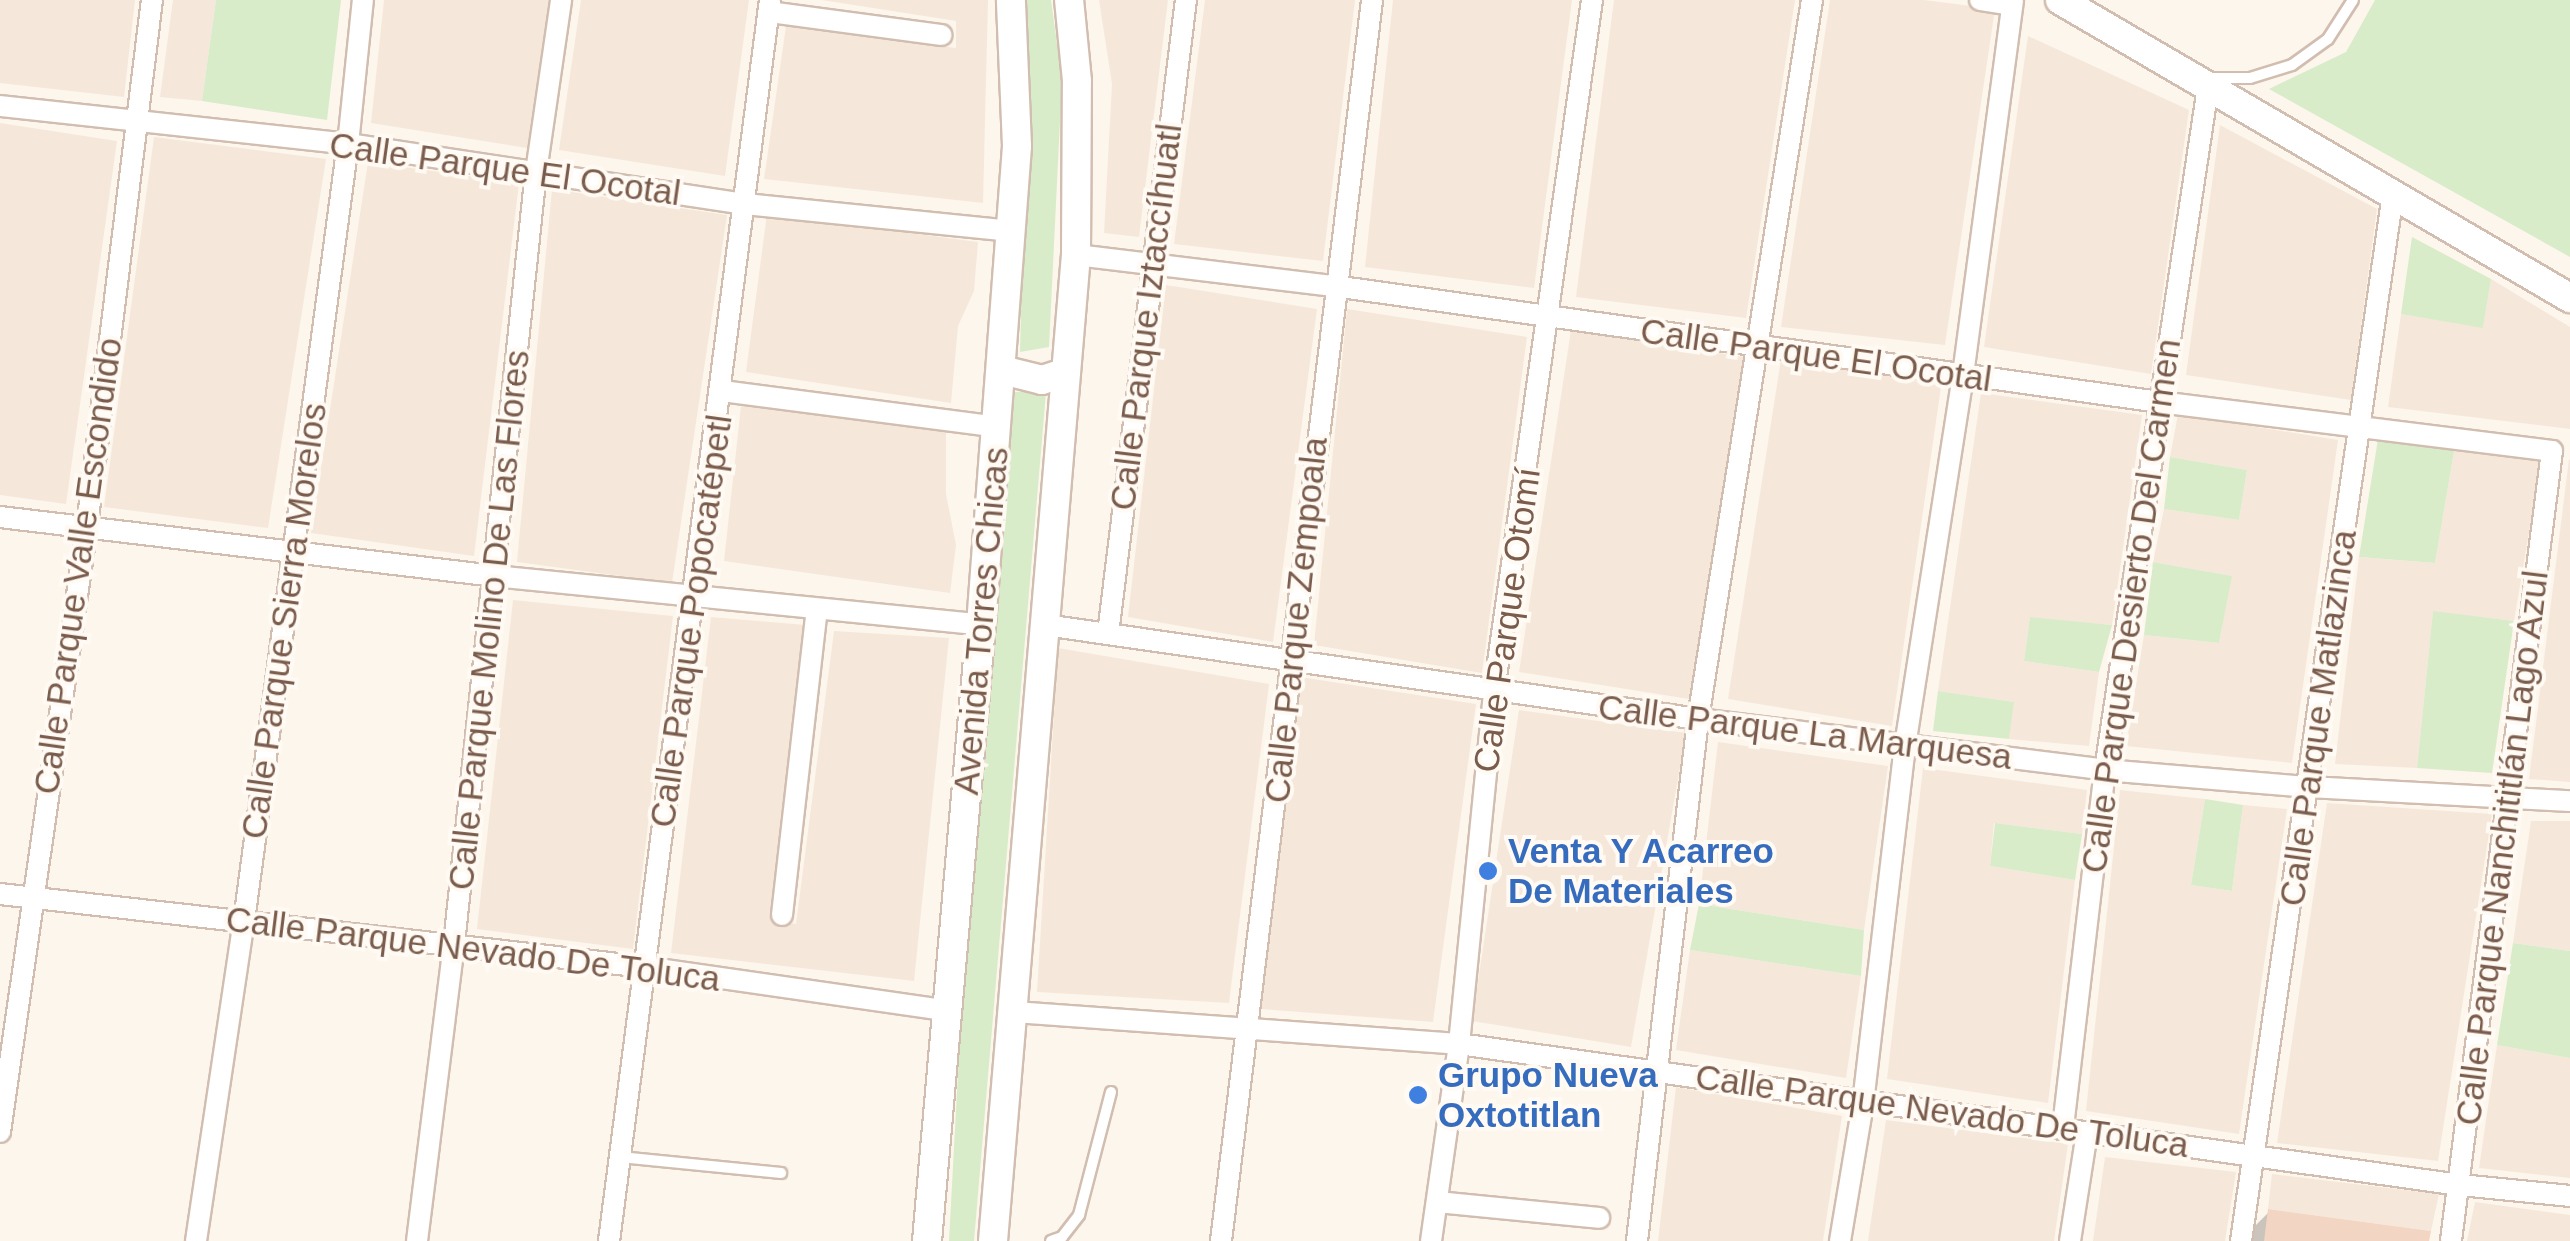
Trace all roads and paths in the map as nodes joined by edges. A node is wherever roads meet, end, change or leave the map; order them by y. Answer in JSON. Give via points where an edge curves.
{"nodes":[{"id":1,"x":152,"y":0,"type":"edge"},
{"id":2,"x":363,"y":0,"type":"edge"},
{"id":3,"x":561,"y":0,"type":"edge"},
{"id":4,"x":1011,"y":0,"type":"edge"},
{"id":5,"x":1069,"y":0,"type":"edge"},
{"id":6,"x":1186,"y":0,"type":"edge"},
{"id":7,"x":1372,"y":0,"type":"edge"},
{"id":8,"x":1592,"y":0,"type":"edge"},
{"id":9,"x":1812,"y":0,"type":"edge"},
{"id":10,"x":1980,"y":0,"type":"edge"},
{"id":11,"x":2060,"y":0,"type":"edge"},
{"id":12,"x":2353,"y":0,"type":"edge"},
{"id":13,"x":2012,"y":2,"type":"edge"},
{"id":14,"x":770,"y":6,"type":"edge"},
{"id":15,"x":941,"y":34,"type":"dead end"},
{"id":16,"x":2182,"y":72,"type":"junction"},
{"id":17,"x":2208,"y":86,"type":"junction"},
{"id":18,"x":0,"y":106,"type":"edge"},
{"id":19,"x":137,"y":120,"type":"junction"},
{"id":20,"x":348,"y":144,"type":"junction"},
{"id":21,"x":536,"y":172,"type":"junction"},
{"id":22,"x":2394,"y":194,"type":"junction"},
{"id":23,"x":745,"y":204,"type":"junction"},
{"id":24,"x":1009,"y":231,"type":"junction"},
{"id":25,"x":1076,"y":255,"type":"junction"},
{"id":26,"x":1152,"y":262,"type":"junction"},
{"id":27,"x":1334,"y":286,"type":"junction"},
{"id":28,"x":2570,"y":298,"type":"edge"},
{"id":29,"x":1549,"y":318,"type":"junction"},
{"id":30,"x":1758,"y":347,"type":"junction"},
{"id":31,"x":1002,"y":370,"type":"junction"},
{"id":32,"x":1066,"y":372,"type":"junction"},
{"id":33,"x":1963,"y":375,"type":"junction"},
{"id":34,"x":722,"y":390,"type":"junction"},
{"id":35,"x":2159,"y":402,"type":"junction"},
{"id":36,"x":998,"y":426,"type":"junction"},
{"id":37,"x":2359,"y":428,"type":"junction"},
{"id":38,"x":2553,"y":456,"type":"joint"},
{"id":39,"x":0,"y":516,"type":"edge"},
{"id":40,"x":88,"y":526,"type":"junction"},
{"id":41,"x":292,"y":551,"type":"junction"},
{"id":42,"x":494,"y":576,"type":"junction"},
{"id":43,"x":694,"y":596,"type":"junction"},
{"id":44,"x":817,"y":610,"type":"junction"},
{"id":45,"x":1045,"y":624,"type":"junction"},
{"id":46,"x":982,"y":625,"type":"junction"},
{"id":47,"x":1108,"y":634,"type":"junction"},
{"id":48,"x":1290,"y":660,"type":"junction"},
{"id":49,"x":1494,"y":690,"type":"junction"},
{"id":50,"x":1698,"y":719,"type":"junction"},
{"id":51,"x":1904,"y":746,"type":"junction"},
{"id":52,"x":2106,"y":770,"type":"junction"},
{"id":53,"x":2309,"y":788,"type":"junction"},
{"id":54,"x":2504,"y":798,"type":"junction"},
{"id":55,"x":2570,"y":801,"type":"edge"},
{"id":56,"x":0,"y":894,"type":"edge"},
{"id":57,"x":31,"y":897,"type":"junction"},
{"id":58,"x":782,"y":915,"type":"dead end"},
{"id":59,"x":244,"y":921,"type":"junction"},
{"id":60,"x":454,"y":944,"type":"junction"},
{"id":61,"x":644,"y":967,"type":"junction"},
{"id":62,"x":945,"y":1010,"type":"junction"},
{"id":63,"x":1014,"y":1012,"type":"junction"},
{"id":64,"x":1250,"y":1029,"type":"junction"},
{"id":65,"x":1459,"y":1044,"type":"junction"},
{"id":66,"x":1657,"y":1070,"type":"junction"},
{"id":67,"x":1111,"y":1092,"type":"dead end"},
{"id":68,"x":1863,"y":1102,"type":"junction"},
{"id":69,"x":2063,"y":1127,"type":"junction"},
{"id":70,"x":0,"y":1132,"type":"edge"},
{"id":71,"x":2087,"y":1132,"type":"junction"},
{"id":72,"x":2253,"y":1154,"type":"junction"},
{"id":73,"x":620,"y":1156,"type":"junction"},
{"id":74,"x":781,"y":1173,"type":"dead end"},
{"id":75,"x":2460,"y":1185,"type":"junction"},
{"id":76,"x":2570,"y":1196,"type":"edge"},
{"id":77,"x":1437,"y":1202,"type":"junction"},
{"id":78,"x":1599,"y":1218,"type":"dead end"},
{"id":79,"x":196,"y":1241,"type":"edge"},
{"id":80,"x":417,"y":1241,"type":"edge"},
{"id":81,"x":609,"y":1241,"type":"edge"},
{"id":82,"x":926,"y":1241,"type":"edge"},
{"id":83,"x":993,"y":1241,"type":"edge"},
{"id":84,"x":1051,"y":1241,"type":"edge"},
{"id":85,"x":1221,"y":1241,"type":"edge"},
{"id":86,"x":1431,"y":1241,"type":"edge"},
{"id":87,"x":1636,"y":1241,"type":"edge"},
{"id":88,"x":1840,"y":1241,"type":"edge"},
{"id":89,"x":2070,"y":1241,"type":"edge"},
{"id":90,"x":2241,"y":1241,"type":"edge"},
{"id":91,"x":2450,"y":1241,"type":"edge"}],
"edges":[{"from":1,"to":19,"type":"street","name":"Calle Parque Valle Escondido"},
{"from":2,"to":20,"type":"street","name":"Calle Parque Sierra Morelos"},
{"from":3,"to":21,"type":"street","name":"Calle Parque Molino De Las Flores"},
{"from":4,"to":24,"type":"main road","name":"Avenida Torres Chicas","via":[[1017,96]]},
{"from":5,"to":25,"type":"main road","name":"Avenida Torres Chicas"},
{"from":6,"to":26,"type":"street","name":"Calle Parque Iztaccíhuatl"},
{"from":7,"to":27,"type":"street","name":"Calle Parque Zempoala"},
{"from":8,"to":29,"type":"street","name":"Calle Parque Otomí"},
{"from":9,"to":30,"type":"street"},
{"from":10,"to":13,"type":"street"},
{"from":11,"to":16,"type":"main road"},
{"from":12,"to":16,"type":"lane","via":[[2328,39],[2292,65],[2250,78]]},
{"from":13,"to":33,"type":"street"},
{"from":14,"to":15,"type":"street"},
{"from":14,"to":23,"type":"street","name":"Calle Parque Popocatépetl"},
{"from":16,"to":17,"type":"main road"},
{"from":17,"to":22,"type":"main road"},
{"from":17,"to":35,"type":"street","name":"Calle Parque Desierto Del Carmen"},
{"from":18,"to":19,"type":"street","name":"Calle Parque El Ocotal"},
{"from":19,"to":20,"type":"street","name":"Calle Parque El Ocotal"},
{"from":19,"to":40,"type":"street","name":"Calle Parque Valle Escondido"},
{"from":20,"to":21,"type":"street","name":"Calle Parque El Ocotal"},
{"from":20,"to":41,"type":"street","name":"Calle Parque Sierra Morelos"},
{"from":21,"to":23,"type":"street","name":"Calle Parque El Ocotal"},
{"from":21,"to":42,"type":"street","name":"Calle Parque Molino De Las Flores"},
{"from":22,"to":28,"type":"main road"},
{"from":22,"to":37,"type":"street","name":"Calle Parque Matlazinca"},
{"from":23,"to":24,"type":"street","name":"Calle Parque El Ocotal"},
{"from":23,"to":34,"type":"street","name":"Calle Parque Popocatépetl"},
{"from":24,"to":31,"type":"main road","name":"Avenida Torres Chicas"},
{"from":25,"to":26,"type":"street","name":"Calle Parque El Ocotal"},
{"from":25,"to":32,"type":"main road","name":"Avenida Torres Chicas"},
{"from":26,"to":27,"type":"street","name":"Calle Parque El Ocotal"},
{"from":26,"to":47,"type":"street","name":"Calle Parque Iztaccíhuatl"},
{"from":27,"to":29,"type":"street","name":"Calle Parque El Ocotal"},
{"from":27,"to":48,"type":"street","name":"Calle Parque Zempoala"},
{"from":29,"to":30,"type":"street","name":"Calle Parque El Ocotal"},
{"from":29,"to":49,"type":"street","name":"Calle Parque Otomí"},
{"from":30,"to":33,"type":"street","name":"Calle Parque El Ocotal"},
{"from":30,"to":50,"type":"street"},
{"from":31,"to":32,"type":"main road","via":[[1030,380]]},
{"from":31,"to":36,"type":"main road","name":"Avenida Torres Chicas"},
{"from":32,"to":45,"type":"main road","name":"Avenida Torres Chicas"},
{"from":33,"to":35,"type":"street","name":"Calle Parque El Ocotal"},
{"from":33,"to":51,"type":"street"},
{"from":34,"to":36,"type":"street"},
{"from":34,"to":43,"type":"street","name":"Calle Parque Popocatépetl"},
{"from":35,"to":37,"type":"street","name":"Calle Parque El Ocotal"},
{"from":35,"to":52,"type":"street","name":"Calle Parque Desierto Del Carmen"},
{"from":36,"to":46,"type":"main road","name":"Avenida Torres Chicas"},
{"from":37,"to":38,"type":"street","name":"Calle Parque El Ocotal","via":[[2550,449]]},
{"from":37,"to":53,"type":"street","name":"Calle Parque Matlazinca"},
{"from":38,"to":54,"type":"street","name":"Calle Parque Nanchititlán Lago Azul"},
{"from":39,"to":40,"type":"street"},
{"from":40,"to":41,"type":"street"},
{"from":40,"to":57,"type":"street","name":"Calle Parque Valle Escondido"},
{"from":41,"to":42,"type":"street"},
{"from":41,"to":59,"type":"street","name":"Calle Parque Sierra Morelos"},
{"from":42,"to":43,"type":"street"},
{"from":42,"to":60,"type":"street","name":"Calle Parque Molino De Las Flores"},
{"from":43,"to":44,"type":"street"},
{"from":43,"to":61,"type":"street","name":"Calle Parque Popocatépetl"},
{"from":44,"to":46,"type":"street"},
{"from":44,"to":58,"type":"street"},
{"from":45,"to":47,"type":"street","name":"Calle Parque La Marquesa"},
{"from":45,"to":63,"type":"main road","name":"Avenida Torres Chicas"},
{"from":46,"to":62,"type":"main road","name":"Avenida Torres Chicas"},
{"from":47,"to":48,"type":"street","name":"Calle Parque La Marquesa"},
{"from":48,"to":49,"type":"street","name":"Calle Parque La Marquesa"},
{"from":48,"to":64,"type":"street","name":"Calle Parque Zempoala"},
{"from":49,"to":50,"type":"street","name":"Calle Parque La Marquesa"},
{"from":49,"to":65,"type":"street","name":"Calle Parque Otomí"},
{"from":50,"to":51,"type":"street","name":"Calle Parque La Marquesa"},
{"from":50,"to":66,"type":"street"},
{"from":51,"to":52,"type":"street","name":"Calle Parque La Marquesa"},
{"from":51,"to":68,"type":"street"},
{"from":52,"to":53,"type":"street","name":"Calle Parque La Marquesa"},
{"from":52,"to":69,"type":"street","name":"Calle Parque Desierto Del Carmen"},
{"from":53,"to":54,"type":"street","name":"Calle Parque La Marquesa"},
{"from":53,"to":72,"type":"street","name":"Calle Parque Matlazinca"},
{"from":54,"to":55,"type":"street","name":"Calle Parque La Marquesa"},
{"from":54,"to":75,"type":"street","name":"Calle Parque Nanchititlán Lago Azul"},
{"from":56,"to":57,"type":"street","name":"Calle Parque Nevado De Toluca"},
{"from":57,"to":59,"type":"street","name":"Calle Parque Nevado De Toluca"},
{"from":57,"to":70,"type":"street","name":"Calle Parque Valle Escondido"},
{"from":59,"to":60,"type":"street","name":"Calle Parque Nevado De Toluca"},
{"from":59,"to":79,"type":"street","name":"Calle Parque Sierra Morelos"},
{"from":60,"to":61,"type":"street","name":"Calle Parque Nevado De Toluca"},
{"from":60,"to":80,"type":"street","name":"Calle Parque Molino De Las Flores"},
{"from":61,"to":62,"type":"street","name":"Calle Parque Nevado De Toluca"},
{"from":61,"to":73,"type":"street","name":"Calle Parque Popocatépetl"},
{"from":62,"to":82,"type":"main road","name":"Avenida Torres Chicas"},
{"from":63,"to":64,"type":"street","name":"Calle Parque Nevado De Toluca"},
{"from":63,"to":83,"type":"main road","name":"Avenida Torres Chicas"},
{"from":64,"to":65,"type":"street","name":"Calle Parque Nevado De Toluca"},
{"from":64,"to":85,"type":"street","name":"Calle Parque Zempoala"},
{"from":65,"to":66,"type":"street","name":"Calle Parque Nevado De Toluca"},
{"from":65,"to":77,"type":"street","name":"Calle Parque Otomí"},
{"from":66,"to":68,"type":"street","name":"Calle Parque Nevado De Toluca"},
{"from":66,"to":87,"type":"street"},
{"from":67,"to":84,"type":"lane","via":[[1079,1215],[1062,1238]]},
{"from":68,"to":69,"type":"street","name":"Calle Parque Nevado De Toluca"},
{"from":68,"to":88,"type":"street"},
{"from":69,"to":71,"type":"street","name":"Calle Parque Nevado De Toluca"},
{"from":71,"to":72,"type":"street","name":"Calle Parque Nevado De Toluca"},
{"from":71,"to":89,"type":"street"},
{"from":72,"to":75,"type":"street","name":"Calle Parque Nevado De Toluca"},
{"from":72,"to":90,"type":"street","name":"Calle Parque Matlazinca"},
{"from":73,"to":74,"type":"lane"},
{"from":73,"to":81,"type":"street","name":"Calle Parque Popocatépetl"},
{"from":75,"to":76,"type":"street","name":"Calle Parque Nevado De Toluca"},
{"from":75,"to":91,"type":"street","name":"Calle Parque Nanchititlán Lago Azul"},
{"from":77,"to":78,"type":"street"},
{"from":77,"to":86,"type":"street","name":"Calle Parque Otomí"}]}
